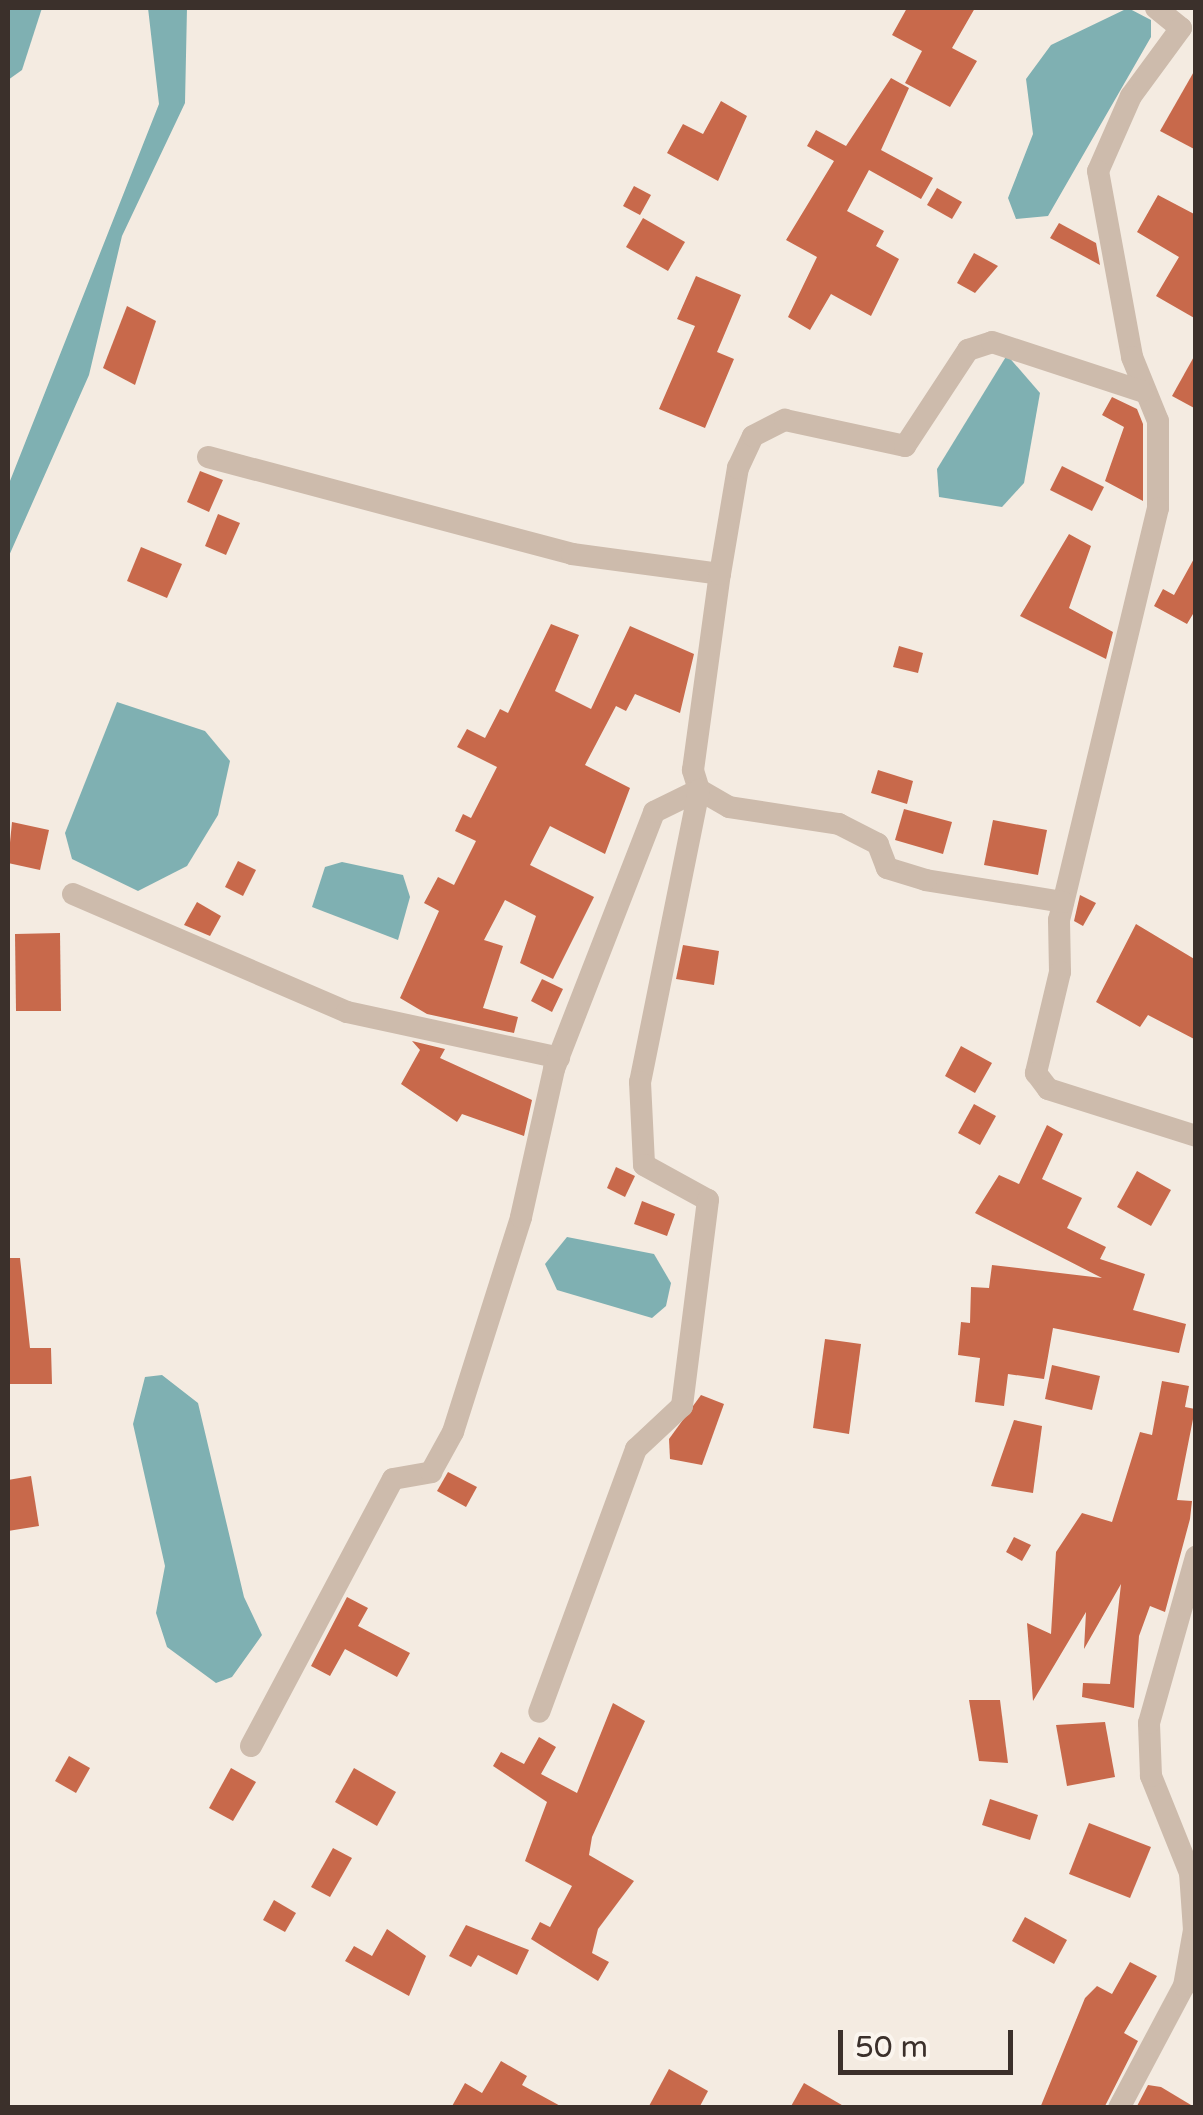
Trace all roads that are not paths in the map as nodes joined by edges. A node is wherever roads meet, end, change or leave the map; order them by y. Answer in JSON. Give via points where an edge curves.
{"nodes":[{"id":1,"x":1156,"y":8,"type":"edge"},
{"id":2,"x":1196,"y":9,"type":"edge"},
{"id":3,"x":1181,"y":28,"type":"junction"},
{"id":4,"x":1140,"y":391,"type":"junction"},
{"id":5,"x":208,"y":457,"type":"dead end"},
{"id":6,"x":720,"y":574,"type":"junction"},
{"id":7,"x":699,"y":790,"type":"junction"},
{"id":8,"x":73,"y":894,"type":"dead end"},
{"id":9,"x":1063,"y":902,"type":"junction"},
{"id":10,"x":559,"y":1058,"type":"junction"},
{"id":11,"x":1196,"y":1136,"type":"edge"},
{"id":12,"x":1196,"y":1557,"type":"edge"},
{"id":13,"x":539,"y":1712,"type":"dead end"},
{"id":14,"x":252,"y":1746,"type":"dead end"},
{"id":15,"x":1120,"y":2108,"type":"edge"}],
"edges":[{"from":1,"to":3,"type":"street"},
{"from":2,"to":3,"type":"street"},
{"from":3,"to":4,"type":"street","via":[[1130,96],[1098,171]]},
{"from":4,"to":6,"type":"street","via":[[992,342],[968,350],[905,446],[785,420],[753,436],[738,468]]},
{"from":4,"to":9,"type":"street","via":[[1158,421],[1158,508]]},
{"from":5,"to":6,"type":"street","via":[[572,554]]},
{"from":6,"to":7,"type":"street","via":[[693,770]]},
{"from":7,"to":9,"type":"street","via":[[729,808],[839,824],[878,844],[887,868]]},
{"from":7,"to":10,"type":"street","via":[[654,812]]},
{"from":7,"to":13,"type":"street","via":[[640,1082],[644,1165],[708,1200],[682,1406],[636,1449]]},
{"from":8,"to":10,"type":"street","via":[[347,1012]]},
{"from":9,"to":11,"type":"street","via":[[1060,972],[1036,1073],[1048,1089]]},
{"from":10,"to":14,"type":"street","via":[[453,1432],[431,1472],[393,1479]]},
{"from":12,"to":15,"type":"street","via":[[1149,1723],[1152,1776],[1190,1872],[1194,1930],[1184,1986]]}]}
